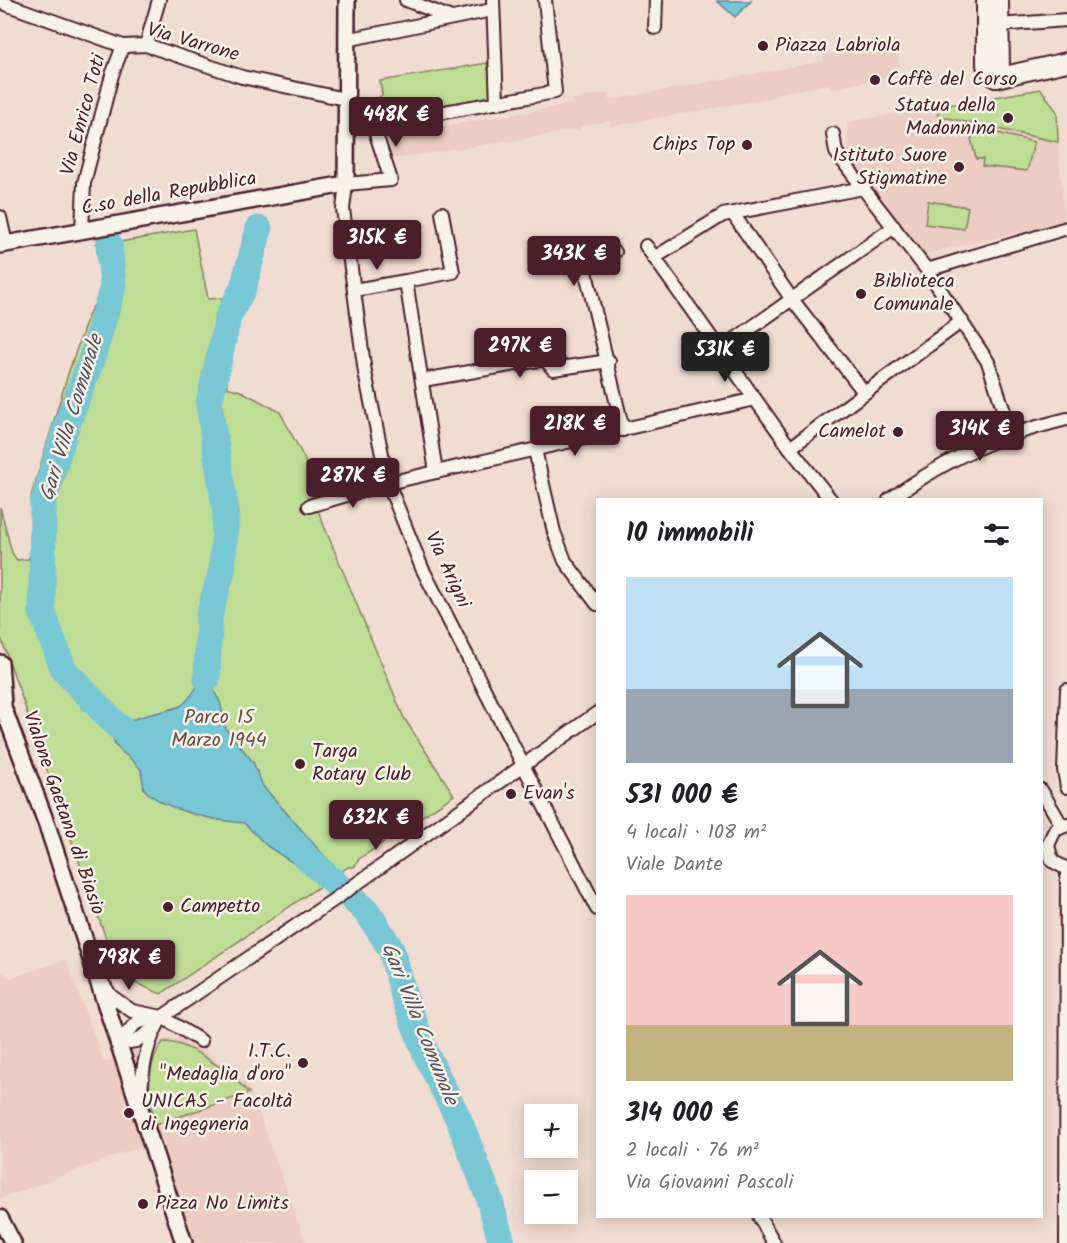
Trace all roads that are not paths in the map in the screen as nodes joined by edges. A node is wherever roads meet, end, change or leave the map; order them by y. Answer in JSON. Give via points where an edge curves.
{"nodes":[{"id":1,"x":159,"y":0,"type":"edge"},
{"id":2,"x":347,"y":0,"type":"edge"},
{"id":3,"x":406,"y":0,"type":"edge"},
{"id":4,"x":545,"y":0,"type":"edge"},
{"id":5,"x":656,"y":0,"type":"edge"},
{"id":6,"x":986,"y":0,"type":"edge"},
{"id":7,"x":999,"y":0,"type":"edge"},
{"id":8,"x":0,"y":2,"type":"edge"},
{"id":9,"x":492,"y":5,"type":"edge"},
{"id":10,"x":449,"y":17,"type":"junction"},
{"id":11,"x":1067,"y":20,"type":"edge"},
{"id":12,"x":999,"y":25,"type":"junction"},
{"id":13,"x":655,"y":28,"type":"dead end"},
{"id":14,"x":346,"y":39,"type":"junction"},
{"id":15,"x":146,"y":45,"type":"junction"},
{"id":16,"x":123,"y":46,"type":"junction"},
{"id":17,"x":1067,"y":62,"type":"edge"},
{"id":18,"x":996,"y":78,"type":"junction"},
{"id":19,"x":345,"y":99,"type":"junction"},
{"id":20,"x":497,"y":103,"type":"junction"},
{"id":21,"x":373,"y":125,"type":"junction"},
{"id":22,"x":832,"y":134,"type":"dead end"},
{"id":23,"x":346,"y":184,"type":"junction"},
{"id":24,"x":863,"y":188,"type":"junction"},
{"id":25,"x":442,"y":213,"type":"dead end"},
{"id":26,"x":732,"y":214,"type":"junction"},
{"id":27,"x":0,"y":217,"type":"edge"},
{"id":28,"x":894,"y":227,"type":"junction"},
{"id":29,"x":1067,"y":228,"type":"edge"},
{"id":30,"x":82,"y":231,"type":"junction"},
{"id":31,"x":3,"y":245,"type":"edge"},
{"id":32,"x":646,"y":246,"type":"dead end"},
{"id":33,"x":615,"y":252,"type":"dead end"},
{"id":34,"x":654,"y":258,"type":"junction"},
{"id":35,"x":927,"y":270,"type":"junction"},
{"id":36,"x":406,"y":281,"type":"junction"},
{"id":37,"x":354,"y":290,"type":"junction"},
{"id":38,"x":791,"y":298,"type":"junction"},
{"id":39,"x":962,"y":321,"type":"junction"},
{"id":40,"x":720,"y":350,"type":"junction"},
{"id":41,"x":609,"y":361,"type":"junction"},
{"id":42,"x":423,"y":380,"type":"junction"},
{"id":43,"x":864,"y":392,"type":"junction"},
{"id":44,"x":755,"y":399,"type":"junction"},
{"id":45,"x":1067,"y":418,"type":"edge"},
{"id":46,"x":623,"y":430,"type":"junction"},
{"id":47,"x":1011,"y":433,"type":"junction"},
{"id":48,"x":790,"y":448,"type":"junction"},
{"id":49,"x":535,"y":450,"type":"junction"},
{"id":50,"x":436,"y":472,"type":"junction"},
{"id":51,"x":388,"y":483,"type":"junction"},
{"id":52,"x":829,"y":498,"type":"edge"},
{"id":53,"x":892,"y":498,"type":"edge"},
{"id":54,"x":309,"y":506,"type":"dead end"},
{"id":55,"x":596,"y":602,"type":"edge"},
{"id":56,"x":0,"y":663,"type":"edge"},
{"id":57,"x":1067,"y":690,"type":"edge"},
{"id":58,"x":2,"y":701,"type":"edge"},
{"id":59,"x":596,"y":714,"type":"edge"},
{"id":60,"x":524,"y":763,"type":"junction"},
{"id":61,"x":1067,"y":788,"type":"edge"},
{"id":62,"x":1043,"y":793,"type":"edge"},
{"id":63,"x":1065,"y":825,"type":"edge"},
{"id":64,"x":1044,"y":845,"type":"edge"},
{"id":65,"x":1067,"y":869,"type":"edge"},
{"id":66,"x":596,"y":907,"type":"edge"},
{"id":67,"x":94,"y":968,"type":"junction"},
{"id":68,"x":159,"y":1022,"type":"junction"},
{"id":69,"x":201,"y":1041,"type":"dead end"},
{"id":70,"x":117,"y":1044,"type":"junction"},
{"id":71,"x":141,"y":1115,"type":"junction"},
{"id":72,"x":0,"y":1218,"type":"edge"},
{"id":73,"x":763,"y":1218,"type":"edge"},
{"id":74,"x":13,"y":1243,"type":"edge"},
{"id":75,"x":184,"y":1243,"type":"edge"},
{"id":76,"x":774,"y":1243,"type":"edge"},
{"id":77,"x":1066,"y":1243,"type":"edge"}],
"edges":[{"from":1,"to":15,"type":"street"},
{"from":2,"to":14,"type":"street"},
{"from":3,"to":10,"type":"street"},
{"from":4,"to":20,"type":"street","via":[[555,92]]},
{"from":5,"to":13,"type":"street"},
{"from":6,"to":18,"type":"main road","via":[[986,65]]},
{"from":7,"to":12,"type":"main road"},
{"from":8,"to":16,"type":"street","name":"Via Varrone"},
{"from":9,"to":10,"type":"street"},
{"from":9,"to":20,"type":"street"},
{"from":10,"to":14,"type":"street"},
{"from":11,"to":12,"type":"street"},
{"from":12,"to":18,"type":"main road","via":[[1000,71]]},
{"from":14,"to":19,"type":"street"},
{"from":15,"to":16,"type":"street","name":"Via Varrone"},
{"from":15,"to":19,"type":"street","name":"Via Varrone","via":[[242,77]]},
{"from":16,"to":30,"type":"street","name":"Via Enrico Toti","via":[[84,183]]},
{"from":17,"to":18,"type":"main road"},
{"from":19,"to":21,"type":"street"},
{"from":19,"to":23,"type":"street"},
{"from":20,"to":21,"type":"street"},
{"from":21,"to":23,"type":"street","via":[[391,180]]},
{"from":22,"to":24,"type":"street","via":[[836,152]]},
{"from":23,"to":30,"type":"street","name":"C.so della Repubblica"},
{"from":23,"to":37,"type":"street","name":"Via Arigni","via":[[344,210]]},
{"from":24,"to":26,"type":"street"},
{"from":24,"to":28,"type":"street"},
{"from":25,"to":36,"type":"street","via":[[453,272]]},
{"from":26,"to":34,"type":"street","via":[[723,215]]},
{"from":26,"to":38,"type":"street"},
{"from":27,"to":31,"type":"street"},
{"from":28,"to":35,"type":"street"},
{"from":28,"to":38,"type":"street"},
{"from":29,"to":35,"type":"street"},
{"from":30,"to":31,"type":"street","name":"C.so della Repubblica"},
{"from":32,"to":34,"type":"street"},
{"from":33,"to":41,"type":"street","via":[[583,260]]},
{"from":34,"to":40,"type":"street"},
{"from":35,"to":39,"type":"street"},
{"from":36,"to":37,"type":"street"},
{"from":36,"to":42,"type":"street"},
{"from":37,"to":51,"type":"street","name":"Via Arigni","via":[[364,373]]},
{"from":38,"to":40,"type":"street"},
{"from":38,"to":43,"type":"street"},
{"from":39,"to":43,"type":"street"},
{"from":39,"to":47,"type":"street","via":[[988,362]]},
{"from":40,"to":44,"type":"street"},
{"from":41,"to":42,"type":"street","via":[[554,369],[545,359]]},
{"from":41,"to":46,"type":"street"},
{"from":42,"to":50,"type":"street"},
{"from":43,"to":48,"type":"street"},
{"from":44,"to":46,"type":"street"},
{"from":44,"to":48,"type":"street"},
{"from":45,"to":47,"type":"street"},
{"from":46,"to":49,"type":"street"},
{"from":47,"to":53,"type":"street","via":[[930,471]]},
{"from":48,"to":52,"type":"street"},
{"from":49,"to":50,"type":"street"},
{"from":49,"to":55,"type":"street","via":[[554,532],[565,561]]},
{"from":50,"to":51,"type":"street"},
{"from":51,"to":54,"type":"street"},
{"from":51,"to":60,"type":"street","name":"Via Arigni","via":[[422,568]]},
{"from":56,"to":58,"type":"street","name":"Vialone Gaetano di Biasio"},
{"from":57,"to":61,"type":"street"},
{"from":58,"to":67,"type":"street","name":"Vialone Gaetano di Biasio"},
{"from":59,"to":60,"type":"street"},
{"from":60,"to":66,"type":"street","name":"Via Arigni"},
{"from":60,"to":68,"type":"street"},
{"from":62,"to":63,"type":"street"},
{"from":63,"to":64,"type":"street","via":[[1052,833]]},
{"from":64,"to":65,"type":"street","via":[[1052,861]]},
{"from":65,"to":77,"type":"street"},
{"from":67,"to":68,"type":"street","via":[[111,996],[132,1011]]},
{"from":67,"to":70,"type":"street","name":"Vialone Gaetano di Biasio"},
{"from":68,"to":69,"type":"street"},
{"from":68,"to":70,"type":"street","via":[[136,1023]]},
{"from":68,"to":71,"type":"street","via":[[142,1070]]},
{"from":70,"to":71,"type":"street","name":"Vialone Gaetano di Biasio"},
{"from":71,"to":75,"type":"street","name":"Vialone Gaetano di Biasio"},
{"from":72,"to":74,"type":"street"},
{"from":73,"to":76,"type":"street"}]}
